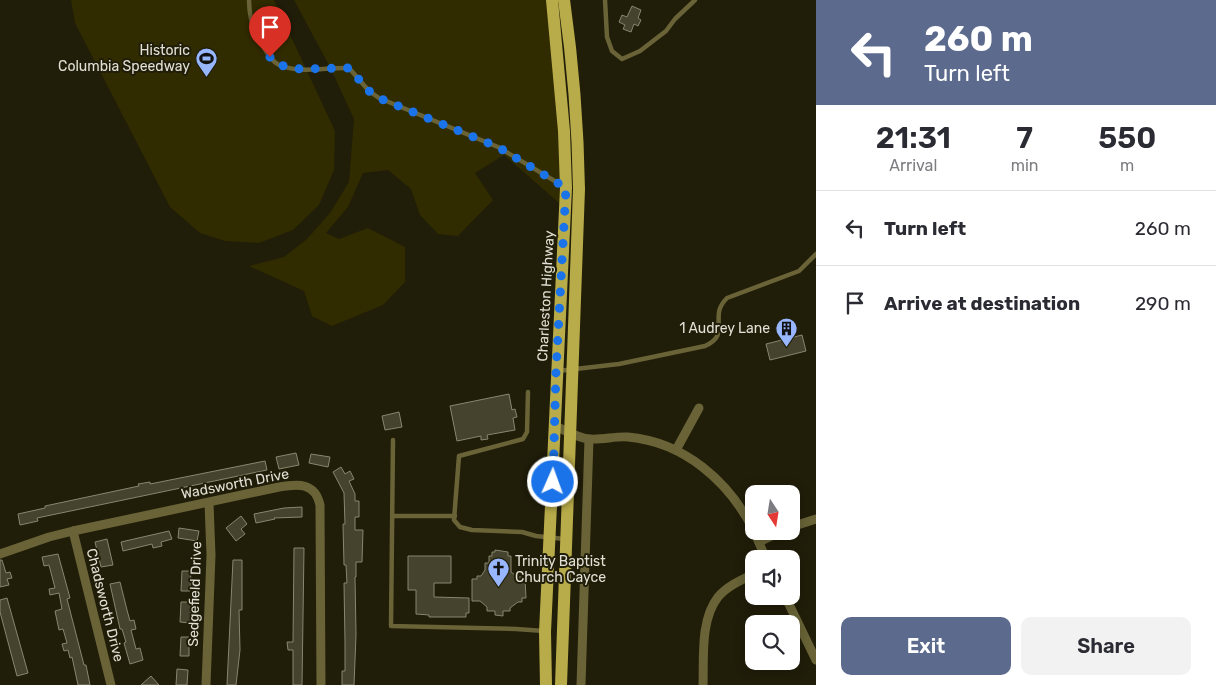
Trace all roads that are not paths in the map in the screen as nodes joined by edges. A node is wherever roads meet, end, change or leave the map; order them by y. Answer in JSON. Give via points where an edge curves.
{"nodes":[{"id":1,"x":249,"y":0,"type":"edge"},
{"id":2,"x":552,"y":0,"type":"edge"},
{"id":3,"x":564,"y":0,"type":"edge"},
{"id":4,"x":605,"y":0,"type":"edge"},
{"id":5,"x":695,"y":0,"type":"edge"},
{"id":6,"x":573,"y":188,"type":"junction"},
{"id":7,"x":816,"y":254,"type":"edge"},
{"id":8,"x":572,"y":370,"type":"junction"},
{"id":9,"x":556,"y":371,"type":"junction"},
{"id":10,"x":528,"y":392,"type":"dead end"},
{"id":11,"x":699,"y":408,"type":"dead end"},
{"id":12,"x":555,"y":426,"type":"junction"},
{"id":13,"x":571,"y":433,"type":"junction"},
{"id":14,"x":392,"y":440,"type":"dead end"},
{"id":15,"x":589,"y":440,"type":"junction"},
{"id":16,"x":676,"y":450,"type":"junction"},
{"id":17,"x":209,"y":503,"type":"junction"},
{"id":18,"x":392,"y":516,"type":"junction"},
{"id":19,"x":454,"y":516,"type":"junction"},
{"id":20,"x":745,"y":517,"type":"edge"},
{"id":21,"x":816,"y":518,"type":"edge"},
{"id":22,"x":800,"y":524,"type":"edge"},
{"id":23,"x":73,"y":531,"type":"junction"},
{"id":24,"x":551,"y":537,"type":"junction"},
{"id":25,"x":566,"y":539,"type":"junction"},
{"id":26,"x":763,"y":540,"type":"edge"},
{"id":27,"x":759,"y":542,"type":"joint"},
{"id":28,"x":762,"y":550,"type":"edge"},
{"id":29,"x":0,"y":554,"type":"edge"},
{"id":30,"x":745,"y":579,"type":"edge"},
{"id":31,"x":789,"y":605,"type":"edge"},
{"id":32,"x":545,"y":632,"type":"junction"},
{"id":33,"x":816,"y":660,"type":"edge"},
{"id":34,"x":111,"y":685,"type":"edge"},
{"id":35,"x":206,"y":685,"type":"edge"},
{"id":36,"x":321,"y":685,"type":"edge"},
{"id":37,"x":546,"y":685,"type":"edge"},
{"id":38,"x":560,"y":685,"type":"edge"},
{"id":39,"x":581,"y":685,"type":"edge"},
{"id":40,"x":703,"y":685,"type":"edge"}],
"edges":[{"from":1,"to":6,"type":"lane","via":[[256,36],[279,65],[300,69],[349,68],[379,98],[498,147]]},
{"from":2,"to":6,"type":"main road","name":"Charleston Highway","via":[[564,131]]},
{"from":3,"to":6,"type":"main road","name":"Charleston Highway","via":[[578,132]]},
{"from":4,"to":5,"type":"lane","via":[[607,37],[612,51],[622,59],[640,51],[666,31]]},
{"from":6,"to":8,"type":"main road","name":"Charleston Highway"},
{"from":6,"to":9,"type":"main road","name":"Charleston Highway"},
{"from":7,"to":8,"type":"lane","via":[[799,271],[727,298],[721,305],[718,335],[714,342],[619,364]]},
{"from":8,"to":9,"type":"lane"},
{"from":8,"to":13,"type":"main road","name":"Charleston Highway"},
{"from":9,"to":12,"type":"main road","name":"Charleston Highway"},
{"from":10,"to":19,"type":"lane","via":[[527,432],[523,440],[459,456]]},
{"from":11,"to":16,"type":"street"},
{"from":12,"to":13,"type":"street"},
{"from":12,"to":24,"type":"main road","name":"Charleston Highway"},
{"from":13,"to":15,"type":"street"},
{"from":13,"to":25,"type":"main road","name":"Charleston Highway"},
{"from":14,"to":18,"type":"lane"},
{"from":15,"to":16,"type":"street","via":[[628,437]]},
{"from":15,"to":39,"type":"street"},
{"from":16,"to":20,"type":"street","via":[[700,464],[719,482]]},
{"from":17,"to":23,"type":"street","name":"Wadsworth Drive"},
{"from":17,"to":35,"type":"street","name":"Sedgefield Drive","via":[[211,555]]},
{"from":17,"to":36,"type":"street","name":"Wadsworth Drive","via":[[287,486],[304,486],[318,497]]},
{"from":18,"to":19,"type":"lane"},
{"from":18,"to":32,"type":"lane","via":[[391,626]]},
{"from":19,"to":24,"type":"lane","via":[[460,527],[472,530]]},
{"from":21,"to":22,"type":"street"},
{"from":23,"to":29,"type":"street","name":"Wadsworth Drive"},
{"from":23,"to":34,"type":"street","name":"Chadsworth Drive"},
{"from":24,"to":25,"type":"lane"},
{"from":24,"to":32,"type":"main road","name":"Charleston Highway"},
{"from":25,"to":38,"type":"main road","name":"Charleston Highway"},
{"from":26,"to":27,"type":"street"},
{"from":27,"to":28,"type":"street"},
{"from":30,"to":40,"type":"street","via":[[724,591],[713,604],[705,636]]},
{"from":31,"to":33,"type":"street"},
{"from":32,"to":37,"type":"main road","name":"Charleston Highway"}]}
